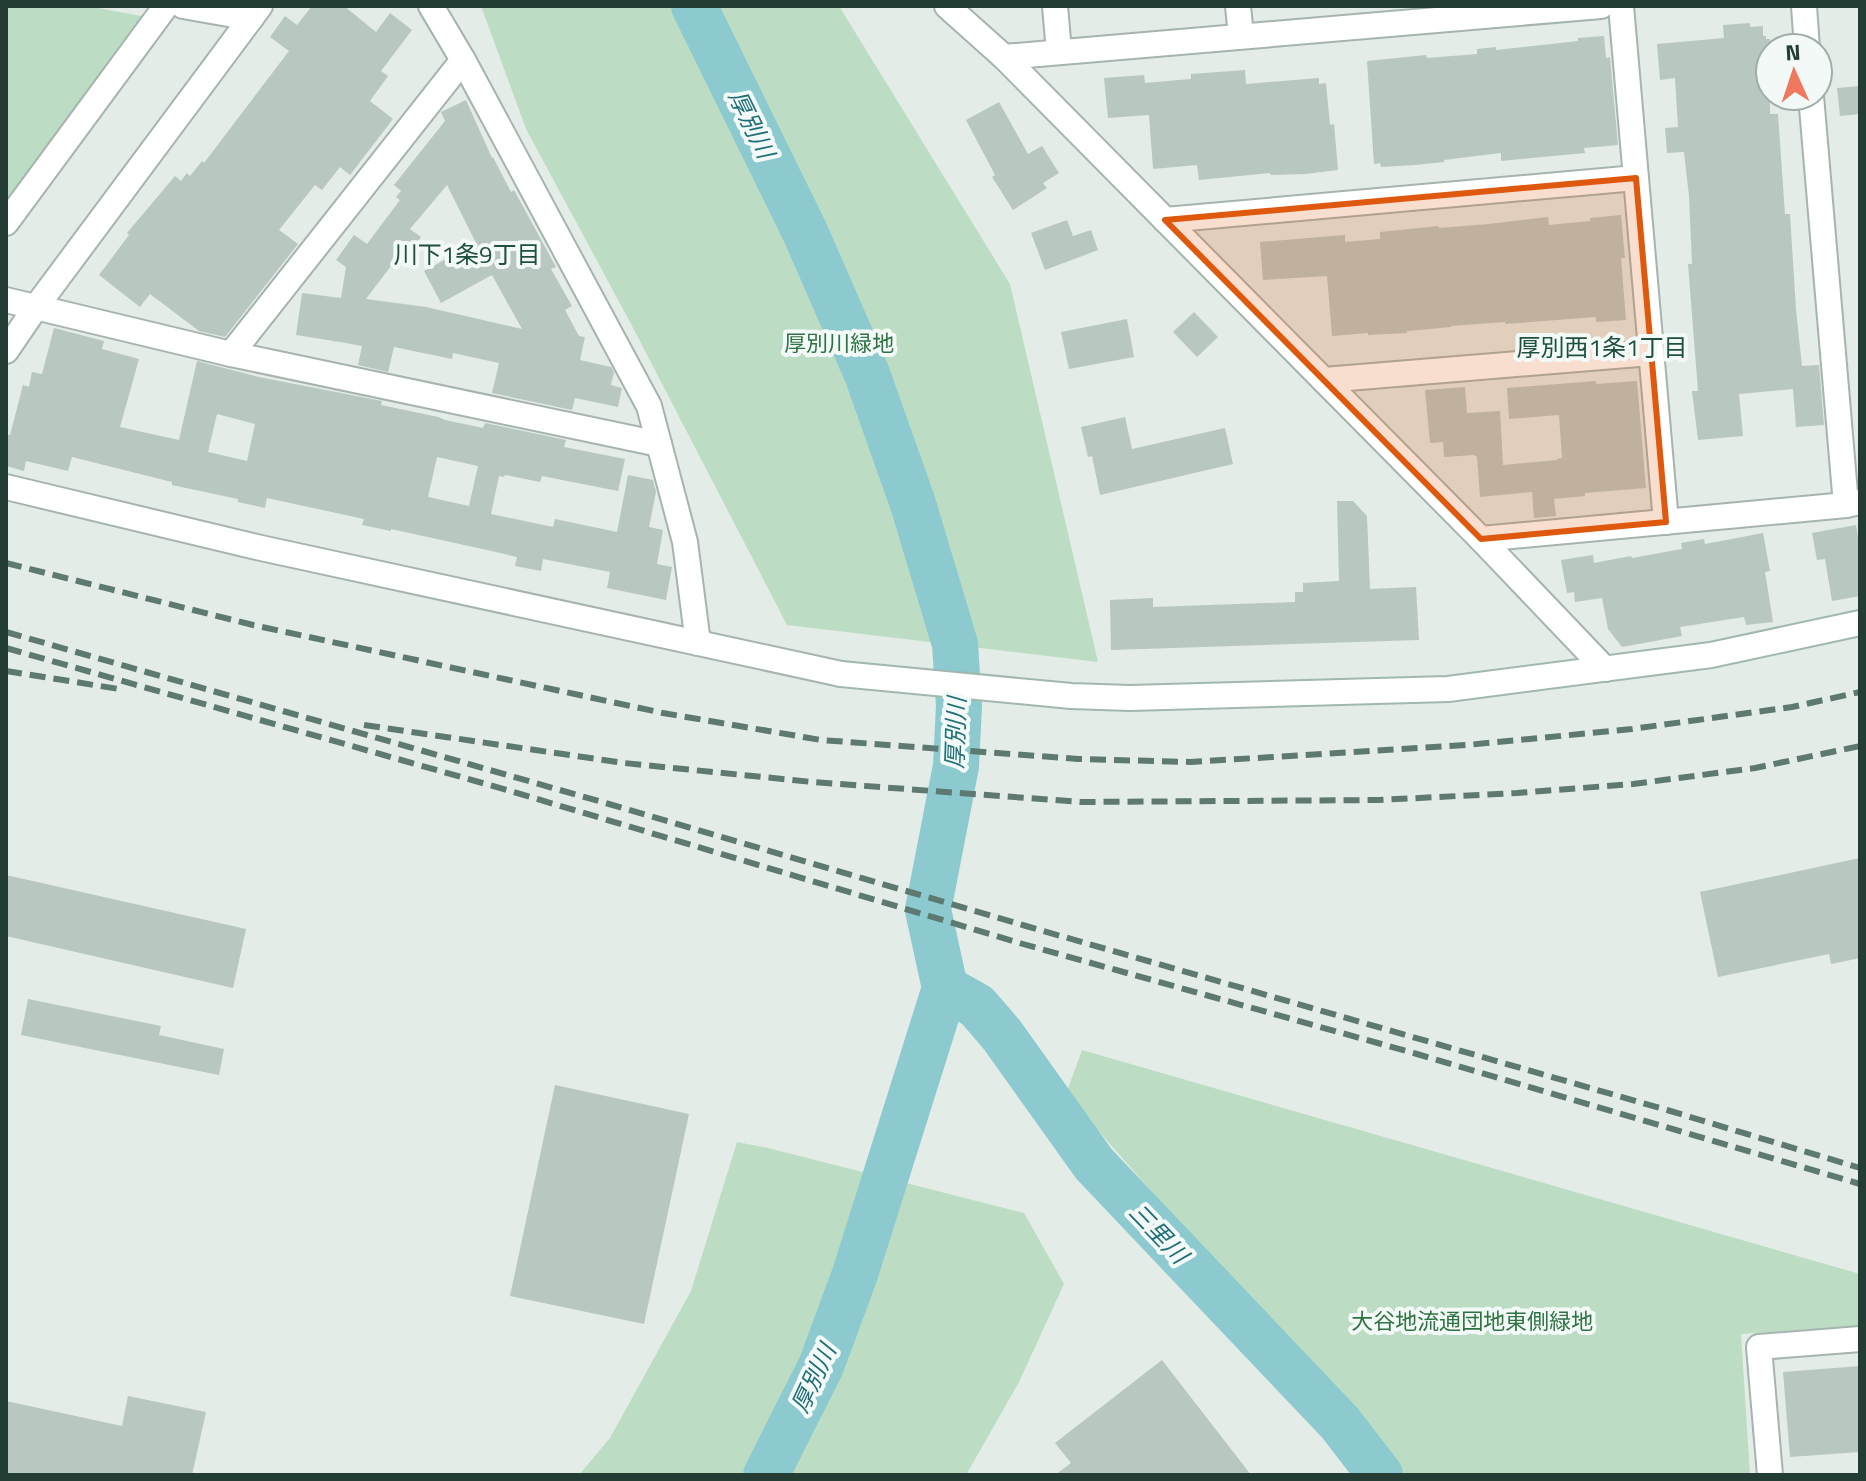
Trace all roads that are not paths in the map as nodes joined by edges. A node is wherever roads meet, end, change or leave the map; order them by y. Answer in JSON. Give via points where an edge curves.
{"nodes":[{"id":1,"x":166,"y":6,"type":"edge"},
{"id":2,"x":183,"y":6,"type":"edge"},
{"id":3,"x":431,"y":6,"type":"edge"},
{"id":4,"x":947,"y":6,"type":"edge"},
{"id":5,"x":1055,"y":6,"type":"edge"},
{"id":6,"x":1238,"y":6,"type":"edge"},
{"id":7,"x":1601,"y":6,"type":"edge"},
{"id":8,"x":1621,"y":6,"type":"edge"},
{"id":9,"x":1804,"y":6,"type":"edge"},
{"id":10,"x":256,"y":12,"type":"edge"},
{"id":11,"x":1427,"y":13,"type":"edge"},
{"id":12,"x":1806,"y":32,"type":"edge"},
{"id":13,"x":1241,"y":36,"type":"junction"},
{"id":14,"x":1059,"y":52,"type":"junction"},
{"id":15,"x":1004,"y":57,"type":"junction"},
{"id":16,"x":463,"y":60,"type":"junction"},
{"id":17,"x":1813,"y":112,"type":"edge"},
{"id":18,"x":1636,"y":178,"type":"junction"},
{"id":19,"x":1165,"y":220,"type":"junction"},
{"id":20,"x":6,"y":223,"type":"edge"},
{"id":21,"x":6,"y":300,"type":"edge"},
{"id":22,"x":36,"y":307,"type":"junction"},
{"id":23,"x":6,"y":351,"type":"edge"},
{"id":24,"x":1651,"y":353,"type":"junction"},
{"id":25,"x":231,"y":354,"type":"junction"},
{"id":26,"x":1324,"y":380,"type":"junction"},
{"id":27,"x":659,"y":444,"type":"junction"},
{"id":28,"x":6,"y":487,"type":"edge"},
{"id":29,"x":1853,"y":503,"type":"edge"},
{"id":30,"x":1666,"y":522,"type":"junction"},
{"id":31,"x":1481,"y":539,"type":"junction"},
{"id":32,"x":1860,"y":623,"type":"edge"},
{"id":33,"x":698,"y":643,"type":"junction"},
{"id":34,"x":1605,"y":669,"type":"junction"},
{"id":35,"x":1860,"y":1339,"type":"edge"},
{"id":36,"x":1770,"y":1475,"type":"edge"}],
"edges":[{"from":1,"to":20,"type":"street"},
{"from":2,"to":10,"type":"street"},
{"from":3,"to":16,"type":"street"},
{"from":4,"to":15,"type":"street"},
{"from":5,"to":14,"type":"street"},
{"from":6,"to":13,"type":"street"},
{"from":7,"to":11,"type":"street"},
{"from":8,"to":18,"type":"street"},
{"from":9,"to":12,"type":"street"},
{"from":10,"to":22,"type":"street"},
{"from":11,"to":13,"type":"street"},
{"from":13,"to":14,"type":"street"},
{"from":14,"to":15,"type":"street"},
{"from":15,"to":19,"type":"street"},
{"from":16,"to":25,"type":"street"},
{"from":16,"to":27,"type":"street","via":[[649,406]]},
{"from":17,"to":29,"type":"street"},
{"from":18,"to":19,"type":"street"},
{"from":18,"to":24,"type":"street"},
{"from":19,"to":26,"type":"street"},
{"from":21,"to":22,"type":"street"},
{"from":22,"to":23,"type":"street"},
{"from":22,"to":25,"type":"street"},
{"from":24,"to":26,"type":"street"},
{"from":24,"to":30,"type":"street"},
{"from":25,"to":27,"type":"street"},
{"from":26,"to":31,"type":"street"},
{"from":27,"to":33,"type":"street","via":[[685,542]]},
{"from":28,"to":33,"type":"street"},
{"from":29,"to":30,"type":"street"},
{"from":30,"to":31,"type":"street"},
{"from":31,"to":34,"type":"street"},
{"from":32,"to":34,"type":"street","via":[[1711,655]]},
{"from":33,"to":34,"type":"street","via":[[841,674],[1130,698],[1448,689]]},
{"from":35,"to":36,"type":"street","via":[[1759,1347]]}]}
